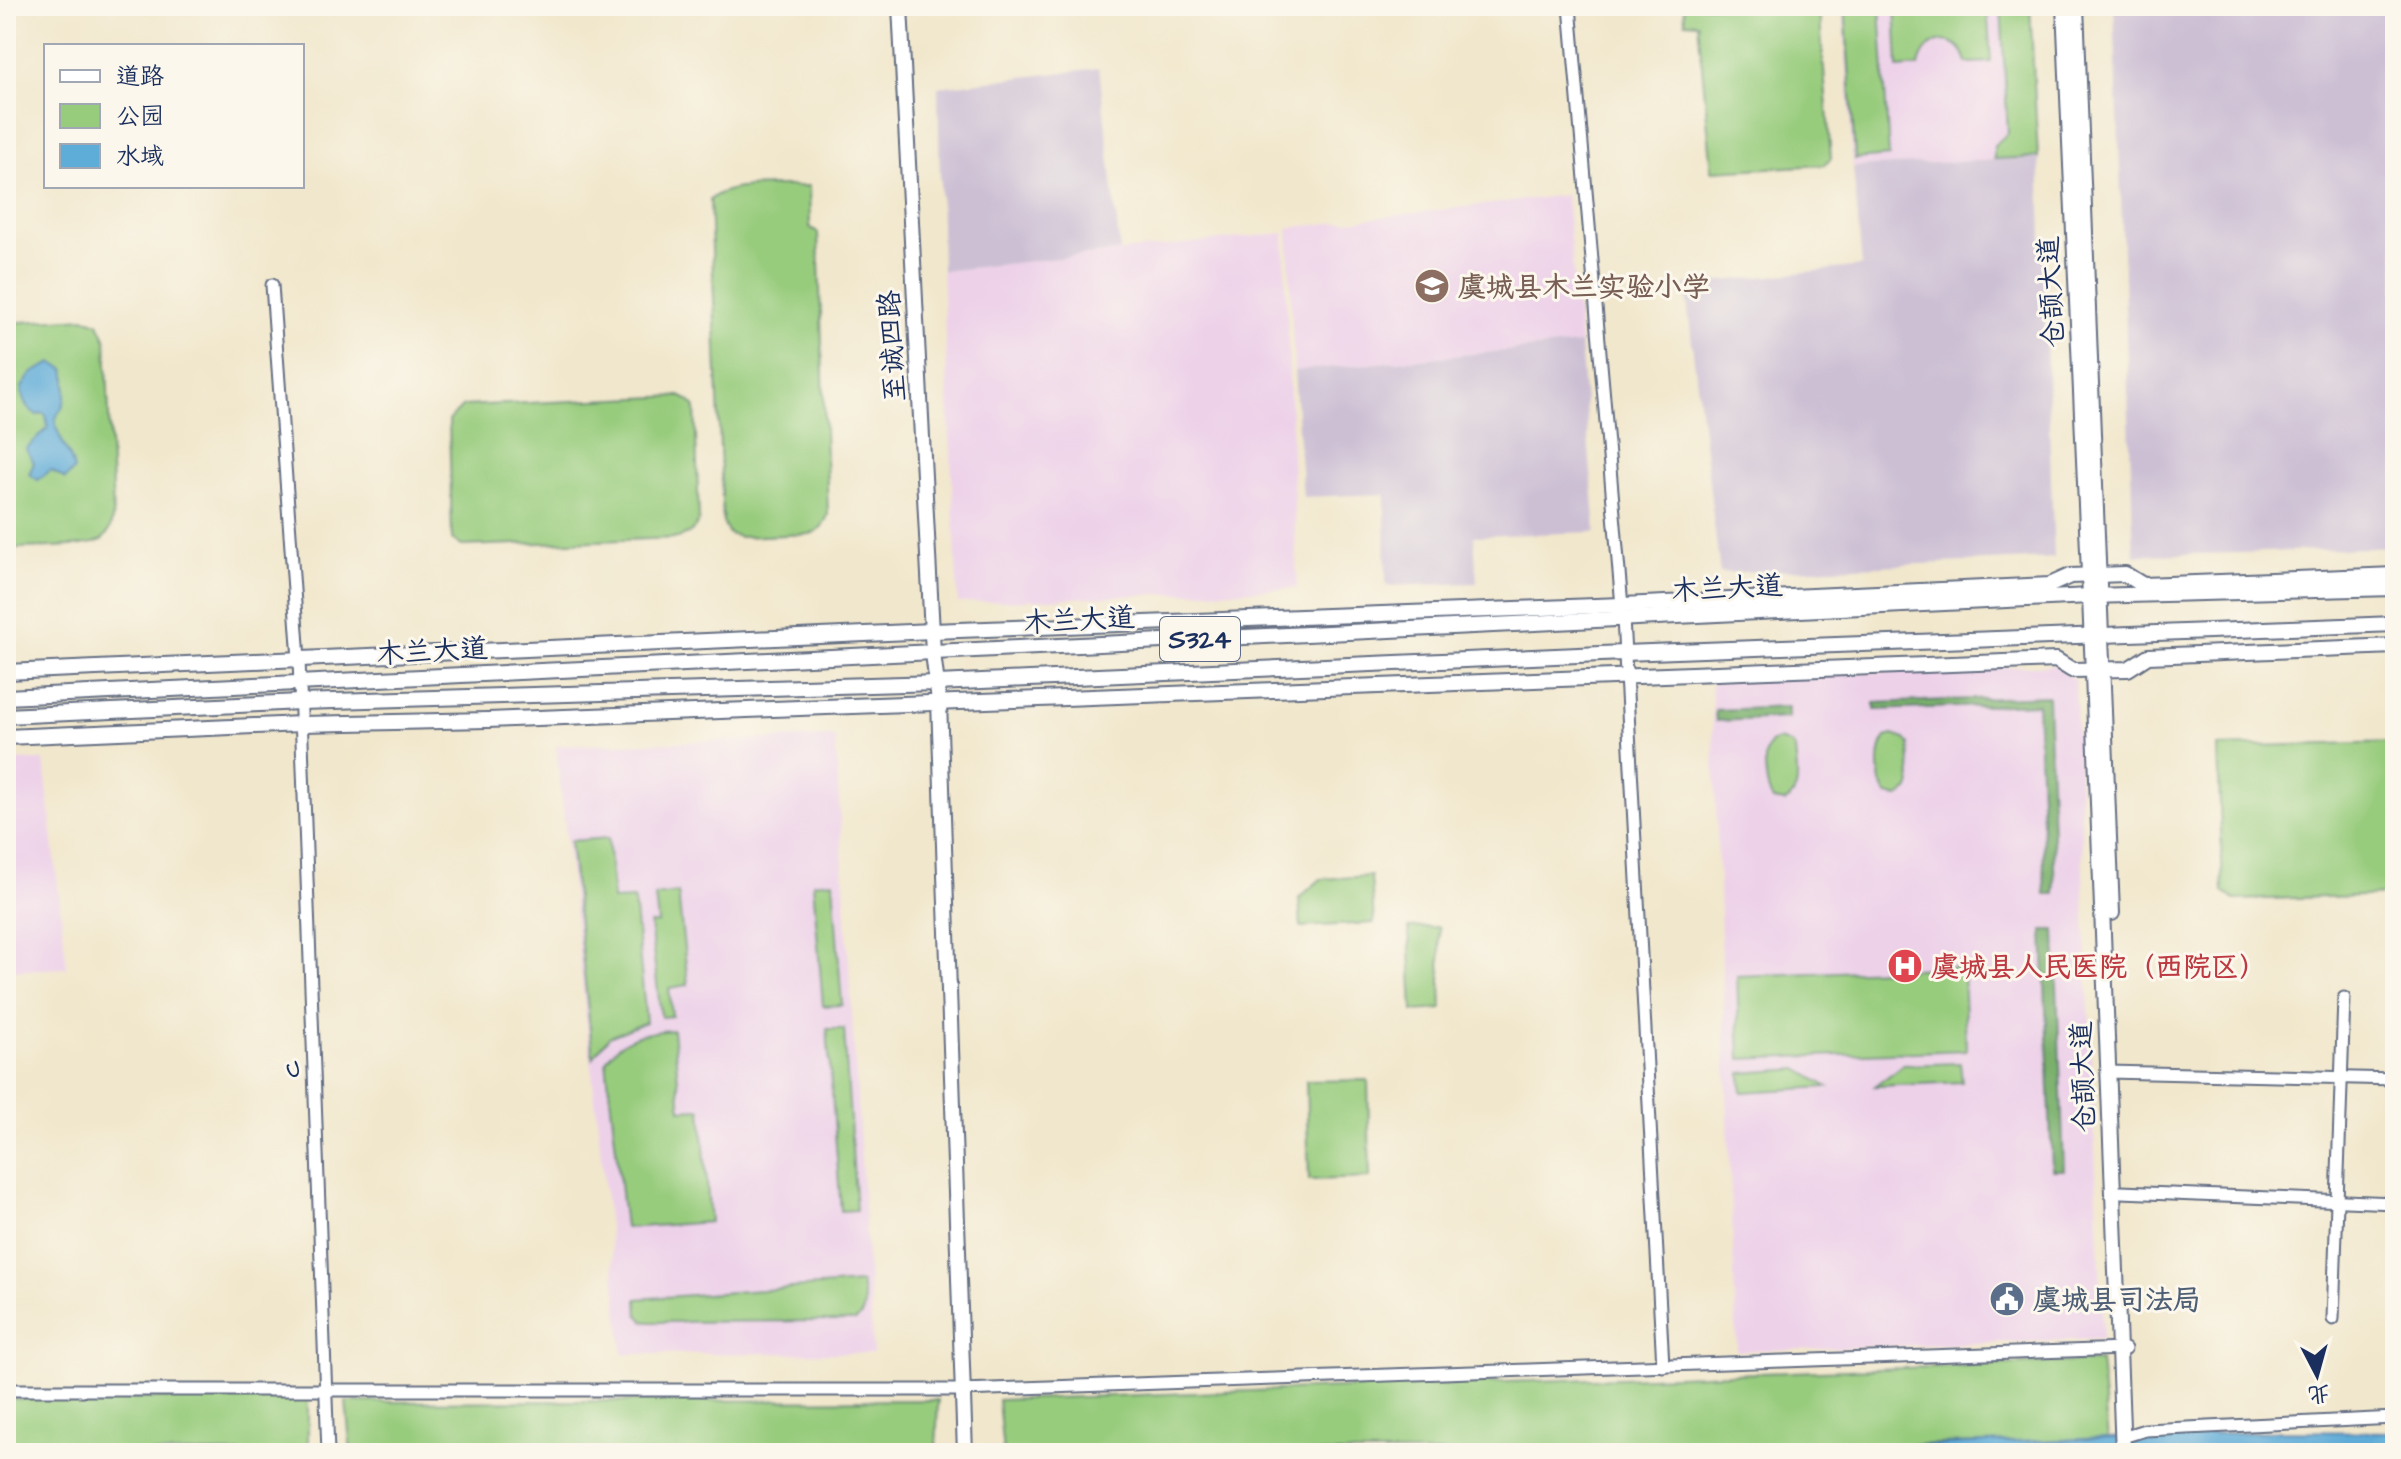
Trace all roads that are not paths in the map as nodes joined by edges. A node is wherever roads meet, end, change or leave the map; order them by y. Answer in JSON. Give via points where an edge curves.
{"nodes":[{"id":1,"x":900,"y":6,"type":"edge"},
{"id":2,"x":1570,"y":6,"type":"edge"},
{"id":3,"x":2064,"y":6,"type":"edge"},
{"id":4,"x":2076,"y":6,"type":"edge"},
{"id":5,"x":272,"y":285,"type":"dead end"},
{"id":6,"x":2094,"y":575,"type":"junction"},
{"id":7,"x":2395,"y":575,"type":"edge"},
{"id":8,"x":2395,"y":588,"type":"edge"},
{"id":9,"x":2095,"y":596,"type":"junction"},
{"id":10,"x":1622,"y":612,"type":"junction"},
{"id":11,"x":2395,"y":624,"type":"edge"},
{"id":12,"x":932,"y":631,"type":"junction"},
{"id":13,"x":2097,"y":636,"type":"junction"},
{"id":14,"x":2395,"y":646,"type":"edge"},
{"id":15,"x":933,"y":653,"type":"junction"},
{"id":16,"x":1624,"y":653,"type":"junction"},
{"id":17,"x":299,"y":659,"type":"junction"},
{"id":18,"x":2098,"y":669,"type":"junction"},
{"id":19,"x":6,"y":672,"type":"edge"},
{"id":20,"x":1626,"y":677,"type":"junction"},
{"id":21,"x":300,"y":682,"type":"junction"},
{"id":22,"x":937,"y":683,"type":"junction"},
{"id":23,"x":6,"y":697,"type":"edge"},
{"id":24,"x":939,"y":701,"type":"junction"},
{"id":25,"x":300,"y":702,"type":"junction"},
{"id":26,"x":6,"y":716,"type":"edge"},
{"id":27,"x":301,"y":724,"type":"junction"},
{"id":28,"x":6,"y":737,"type":"edge"},
{"id":29,"x":2344,"y":998,"type":"dead end"},
{"id":30,"x":2112,"y":1072,"type":"junction"},
{"id":31,"x":2341,"y":1078,"type":"junction"},
{"id":32,"x":2395,"y":1079,"type":"edge"},
{"id":33,"x":2121,"y":1192,"type":"junction"},
{"id":34,"x":2337,"y":1200,"type":"junction"},
{"id":35,"x":2395,"y":1203,"type":"edge"},
{"id":36,"x":2333,"y":1319,"type":"dead end"},
{"id":37,"x":2122,"y":1349,"type":"junction"},
{"id":38,"x":1663,"y":1366,"type":"junction"},
{"id":39,"x":6,"y":1390,"type":"edge"},
{"id":40,"x":325,"y":1390,"type":"junction"},
{"id":41,"x":962,"y":1390,"type":"junction"},
{"id":42,"x":2395,"y":1418,"type":"edge"},
{"id":43,"x":2125,"y":1435,"type":"junction"},
{"id":44,"x":328,"y":1453,"type":"edge"},
{"id":45,"x":965,"y":1453,"type":"edge"},
{"id":46,"x":2123,"y":1453,"type":"edge"},
{"id":47,"x":2129,"y":1453,"type":"edge"}],
"edges":[{"from":1,"to":12,"type":"main road","name":"至诚四路"},
{"from":2,"to":10,"type":"street"},
{"from":3,"to":6,"type":"main road","name":"仓颉大道"},
{"from":4,"to":6,"type":"main road","name":"仓颉大道"},
{"from":5,"to":17,"type":"street","name":"c"},
{"from":6,"to":7,"type":"main road","via":[[2125,574],[2143,585]]},
{"from":6,"to":9,"type":"main road","name":"仓颉大道"},
{"from":6,"to":10,"type":"main road","via":[[2070,576],[2050,585]]},
{"from":8,"to":9,"type":"main road","name":"木兰大道","number":"S324"},
{"from":9,"to":10,"type":"main road","name":"木兰大道","number":"S324"},
{"from":9,"to":13,"type":"main road","name":"仓颉大道"},
{"from":10,"to":12,"type":"main road"},
{"from":10,"to":15,"type":"main road","name":"木兰大道","number":"S324"},
{"from":10,"to":16,"type":"street"},
{"from":11,"to":13,"type":"main road","name":"木兰大道","number":"S324"},
{"from":12,"to":15,"type":"main road","name":"至诚四路"},
{"from":12,"to":17,"type":"main road"},
{"from":13,"to":16,"type":"main road","name":"木兰大道","number":"S324"},
{"from":13,"to":18,"type":"main road","name":"仓颉大道"},
{"from":14,"to":18,"type":"main road","via":[[2148,656],[2128,669]]},
{"from":15,"to":21,"type":"main road","name":"木兰大道","number":"S324"},
{"from":15,"to":22,"type":"main road","name":"至诚四路"},
{"from":16,"to":20,"type":"street"},
{"from":16,"to":22,"type":"main road","name":"木兰大道","number":"S324"},
{"from":17,"to":19,"type":"main road"},
{"from":17,"to":21,"type":"street","name":"c"},
{"from":18,"to":20,"type":"main road","via":[[2072,670],[2056,660]]},
{"from":18,"to":30,"type":"main road","name":"仓颉大道"},
{"from":20,"to":24,"type":"main road"},
{"from":20,"to":38,"type":"street"},
{"from":21,"to":23,"type":"main road","name":"木兰大道","number":"S324"},
{"from":21,"to":25,"type":"street","name":"c"},
{"from":22,"to":24,"type":"main road","name":"至诚四路"},
{"from":22,"to":25,"type":"main road","name":"木兰大道","number":"S324"},
{"from":24,"to":27,"type":"main road"},
{"from":24,"to":41,"type":"main road","name":"至诚四路"},
{"from":25,"to":26,"type":"main road","name":"木兰大道","number":"S324"},
{"from":25,"to":27,"type":"street","name":"c"},
{"from":27,"to":28,"type":"main road"},
{"from":27,"to":40,"type":"street","name":"c"},
{"from":29,"to":31,"type":"street"},
{"from":30,"to":31,"type":"street"},
{"from":30,"to":33,"type":"main road","name":"仓颉大道"},
{"from":30,"to":37,"type":"main road","name":"仓颉大道"},
{"from":31,"to":32,"type":"street"},
{"from":31,"to":34,"type":"street"},
{"from":33,"to":34,"type":"street"},
{"from":33,"to":37,"type":"main road","name":"仓颉大道"},
{"from":34,"to":35,"type":"street"},
{"from":34,"to":36,"type":"street"},
{"from":37,"to":38,"type":"street"},
{"from":37,"to":43,"type":"main road","name":"仓颉大道"},
{"from":38,"to":41,"type":"street"},
{"from":39,"to":40,"type":"street"},
{"from":40,"to":41,"type":"street"},
{"from":40,"to":44,"type":"street","name":"c"},
{"from":41,"to":45,"type":"main road","name":"至诚四路"},
{"from":42,"to":43,"type":"street"},
{"from":43,"to":46,"type":"main road"},
{"from":43,"to":47,"type":"main road"}]}
